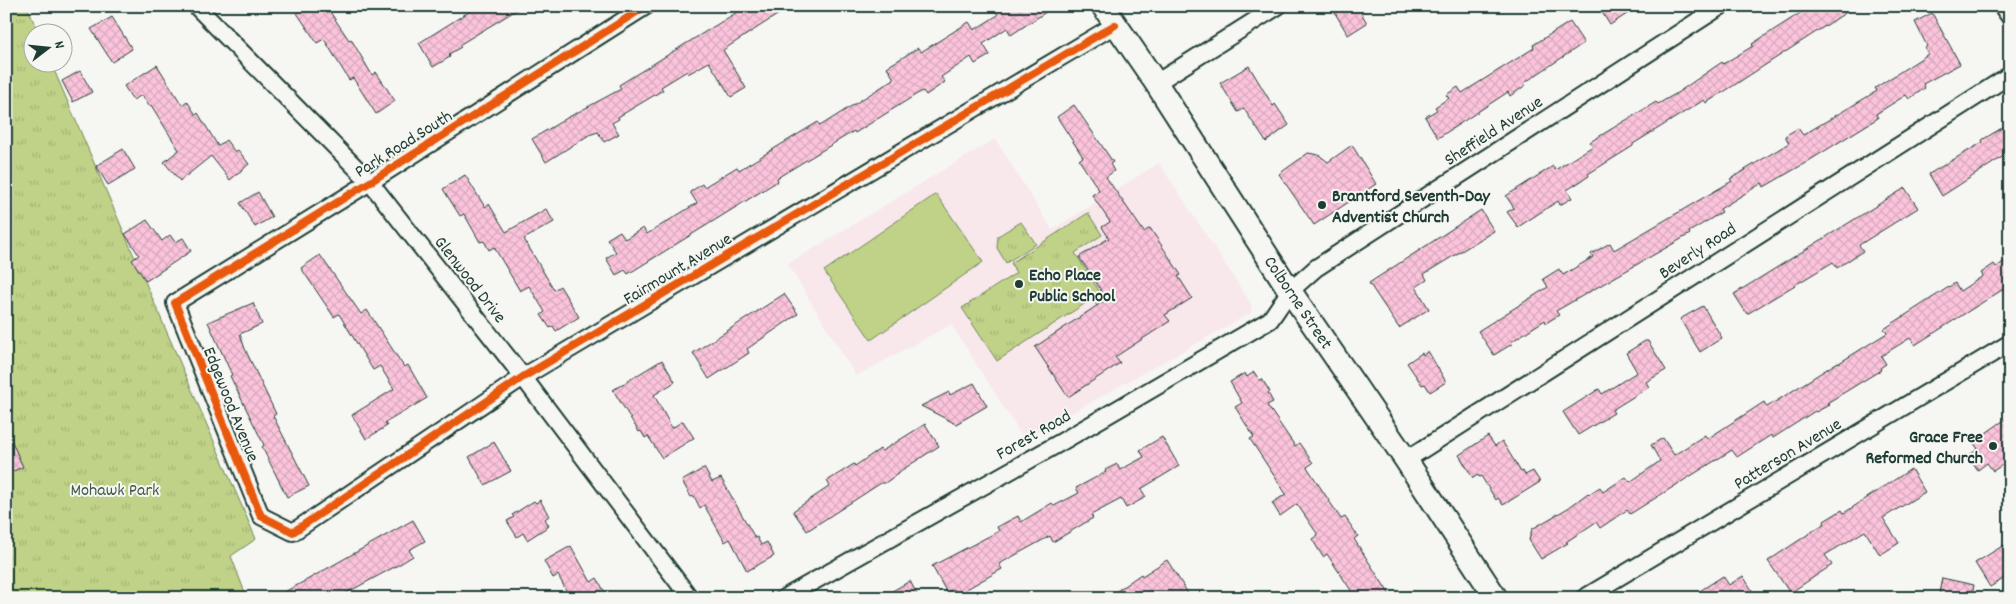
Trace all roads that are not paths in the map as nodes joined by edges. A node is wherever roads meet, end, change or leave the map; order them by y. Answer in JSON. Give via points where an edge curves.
{"nodes":[{"id":1,"x":196,"y":6,"type":"edge"},
{"id":2,"x":646,"y":6,"type":"edge"},
{"id":3,"x":1103,"y":6,"type":"edge"},
{"id":4,"x":1278,"y":6,"type":"edge"},
{"id":5,"x":1721,"y":6,"type":"edge"},
{"id":6,"x":2002,"y":6,"type":"edge"},
{"id":7,"x":2010,"y":17,"type":"edge"},
{"id":8,"x":1115,"y":25,"type":"junction"},
{"id":9,"x":2010,"y":75,"type":"edge"},
{"id":10,"x":1156,"y":83,"type":"junction"},
{"id":11,"x":370,"y":182,"type":"junction"},
{"id":12,"x":1290,"y":291,"type":"junction"},
{"id":13,"x":175,"y":303,"type":"joint"},
{"id":14,"x":2010,"y":343,"type":"edge"},
{"id":15,"x":523,"y":377,"type":"junction"},
{"id":16,"x":1406,"y":460,"type":"junction"},
{"id":17,"x":261,"y":516,"type":"joint"},
{"id":18,"x":690,"y":598,"type":"edge"},
{"id":19,"x":784,"y":598,"type":"edge"},
{"id":20,"x":1496,"y":598,"type":"edge"},
{"id":21,"x":1584,"y":598,"type":"edge"}],
"edges":[{"from":1,"to":11,"type":"street","name":"Glenwood Drive"},
{"from":2,"to":11,"type":"street","name":"Park Road South"},
{"from":3,"to":8,"type":"main road","name":"Colborne Street"},
{"from":4,"to":10,"type":"street"},
{"from":5,"to":12,"type":"street","name":"Sheffield Avenue","via":[[1316,268]]},
{"from":6,"to":7,"type":"street"},
{"from":8,"to":10,"type":"main road","name":"Colborne Street"},
{"from":8,"to":15,"type":"street","name":"Fairmount Avenue"},
{"from":9,"to":16,"type":"street","name":"Beverly Road"},
{"from":10,"to":12,"type":"main road","name":"Colborne Street"},
{"from":11,"to":13,"type":"street","name":"Park Road South"},
{"from":11,"to":15,"type":"street","name":"Glenwood Drive"},
{"from":12,"to":16,"type":"main road","name":"Colborne Street"},
{"from":12,"to":19,"type":"street","name":"Forest Road","via":[[1270,320]]},
{"from":13,"to":17,"type":"street","name":"Edgewood Avenue"},
{"from":14,"to":21,"type":"street","name":"Patterson Avenue"},
{"from":15,"to":17,"type":"street","name":"Fairmount Avenue","via":[[293,532]]},
{"from":15,"to":18,"type":"street","name":"Glenwood Drive"},
{"from":16,"to":20,"type":"main road","name":"Colborne Street"}]}
